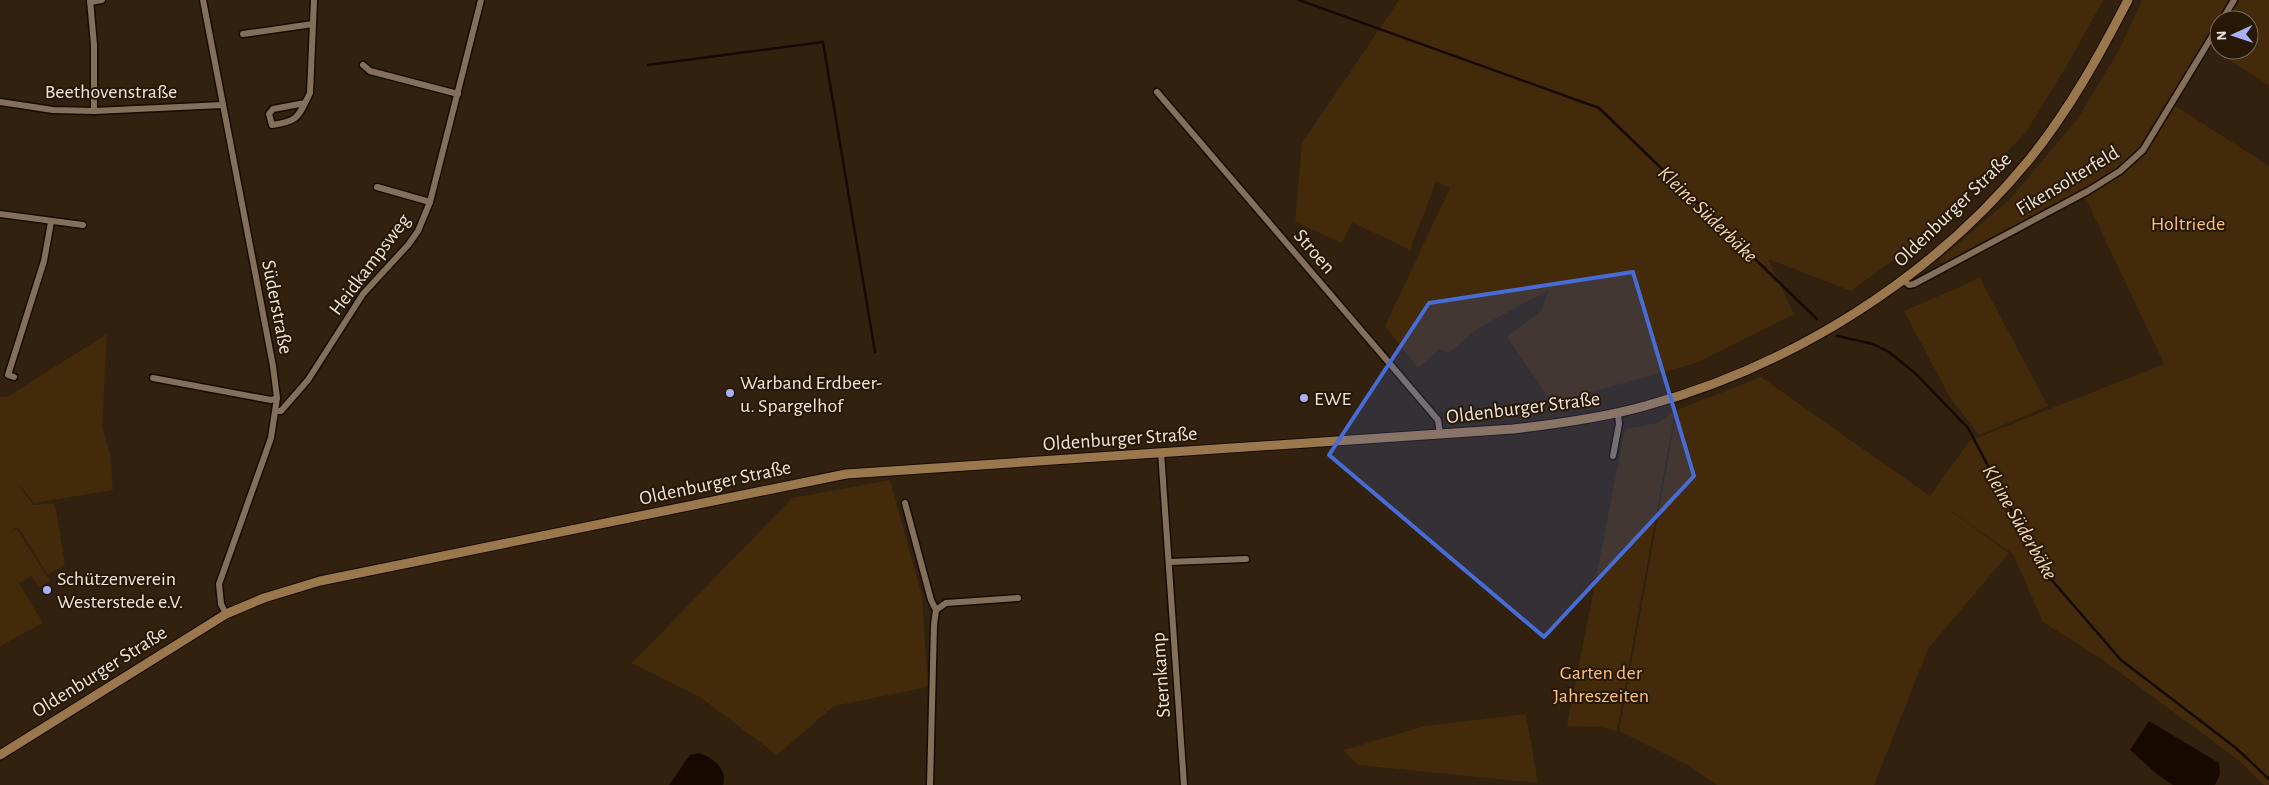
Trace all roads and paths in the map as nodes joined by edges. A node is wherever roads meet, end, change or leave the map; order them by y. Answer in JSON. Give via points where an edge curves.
{"nodes":[{"id":1,"x":102,"y":0,"type":"edge"},
{"id":2,"x":203,"y":0,"type":"edge"},
{"id":3,"x":314,"y":0,"type":"edge"},
{"id":4,"x":481,"y":0,"type":"edge"},
{"id":5,"x":2128,"y":0,"type":"edge"},
{"id":6,"x":90,"y":1,"type":"edge"},
{"id":7,"x":313,"y":24,"type":"junction"},
{"id":8,"x":242,"y":34,"type":"dead end"},
{"id":9,"x":2209,"y":41,"type":"edge"},
{"id":10,"x":363,"y":66,"type":"dead end"},
{"id":11,"x":1157,"y":92,"type":"dead end"},
{"id":12,"x":458,"y":94,"type":"junction"},
{"id":13,"x":0,"y":102,"type":"edge"},
{"id":14,"x":305,"y":103,"type":"junction"},
{"id":15,"x":223,"y":105,"type":"junction"},
{"id":16,"x":94,"y":111,"type":"junction"},
{"id":17,"x":376,"y":187,"type":"dead end"},
{"id":18,"x":430,"y":202,"type":"junction"},
{"id":19,"x":0,"y":214,"type":"edge"},
{"id":20,"x":51,"y":222,"type":"junction"},
{"id":21,"x":83,"y":225,"type":"dead end"},
{"id":22,"x":1903,"y":280,"type":"junction"},
{"id":23,"x":14,"y":377,"type":"dead end"},
{"id":24,"x":153,"y":378,"type":"dead end"},
{"id":25,"x":277,"y":398,"type":"junction"},
{"id":26,"x":276,"y":410,"type":"junction"},
{"id":27,"x":1618,"y":413,"type":"junction"},
{"id":28,"x":1440,"y":434,"type":"junction"},
{"id":29,"x":1161,"y":452,"type":"junction"},
{"id":30,"x":1613,"y":456,"type":"dead end"},
{"id":31,"x":905,"y":503,"type":"dead end"},
{"id":32,"x":1246,"y":559,"type":"dead end"},
{"id":33,"x":1169,"y":562,"type":"junction"},
{"id":34,"x":1018,"y":598,"type":"dead end"},
{"id":35,"x":936,"y":610,"type":"junction"},
{"id":36,"x":226,"y":614,"type":"junction"},
{"id":37,"x":0,"y":755,"type":"edge"},
{"id":38,"x":930,"y":785,"type":"edge"},
{"id":39,"x":1184,"y":785,"type":"edge"}],
"edges":[{"from":1,"to":6,"type":"street"},
{"from":2,"to":15,"type":"street","name":"Süderstraße"},
{"from":3,"to":7,"type":"street"},
{"from":4,"to":12,"type":"street","name":"Heidkampsweg"},
{"from":5,"to":22,"type":"main road","name":"Oldenburger Straße","via":[[2099,56],[2028,161],[1960,232]]},
{"from":6,"to":16,"type":"street"},
{"from":7,"to":8,"type":"street"},
{"from":7,"to":14,"type":"street","via":[[310,93]]},
{"from":9,"to":22,"type":"street","name":"Fikensolterfeld","via":[[2143,150],[2120,170],[2088,191],[1940,271],[1914,284],[1909,285]]},
{"from":10,"to":12,"type":"street","via":[[370,71]]},
{"from":11,"to":28,"type":"street","name":"Stroen","via":[[1438,420]]},
{"from":12,"to":18,"type":"street","name":"Heidkampsweg"},
{"from":13,"to":16,"type":"street","name":"Beethovenstraße","via":[[53,110]]},
{"from":14,"to":14,"type":"street","via":[[273,109],[269,114],[272,125],[292,122]]},
{"from":15,"to":16,"type":"street","name":"Beethovenstraße"},
{"from":15,"to":25,"type":"street","name":"Süderstraße"},
{"from":17,"to":18,"type":"street"},
{"from":18,"to":26,"type":"street","name":"Heidkampsweg","via":[[418,231],[408,245],[363,294],[308,380],[282,411]]},
{"from":19,"to":20,"type":"street"},
{"from":20,"to":21,"type":"street"},
{"from":20,"to":23,"type":"street","via":[[44,261],[8,374]]},
{"from":22,"to":27,"type":"main road","name":"Oldenburger Straße","via":[[1848,318],[1772,359],[1705,387]]},
{"from":24,"to":25,"type":"street","via":[[271,400]]},
{"from":25,"to":26,"type":"street","name":"Süderstraße"},
{"from":26,"to":36,"type":"street","name":"Süderstraße","via":[[271,438],[219,584],[221,604]]},
{"from":27,"to":28,"type":"main road","name":"Oldenburger Straße","via":[[1513,430]]},
{"from":27,"to":30,"type":"street"},
{"from":28,"to":29,"type":"main road","name":"Oldenburger Straße"},
{"from":29,"to":33,"type":"street","name":"Sternkamp"},
{"from":29,"to":36,"type":"main road","name":"Oldenburger Straße","via":[[864,472],[818,478],[320,581],[264,598]]},
{"from":31,"to":35,"type":"street"},
{"from":32,"to":33,"type":"street"},
{"from":33,"to":39,"type":"street","name":"Sternkamp"},
{"from":34,"to":35,"type":"street","via":[[946,603]]},
{"from":35,"to":38,"type":"street"},
{"from":36,"to":37,"type":"main road","name":"Oldenburger Straße"}]}
